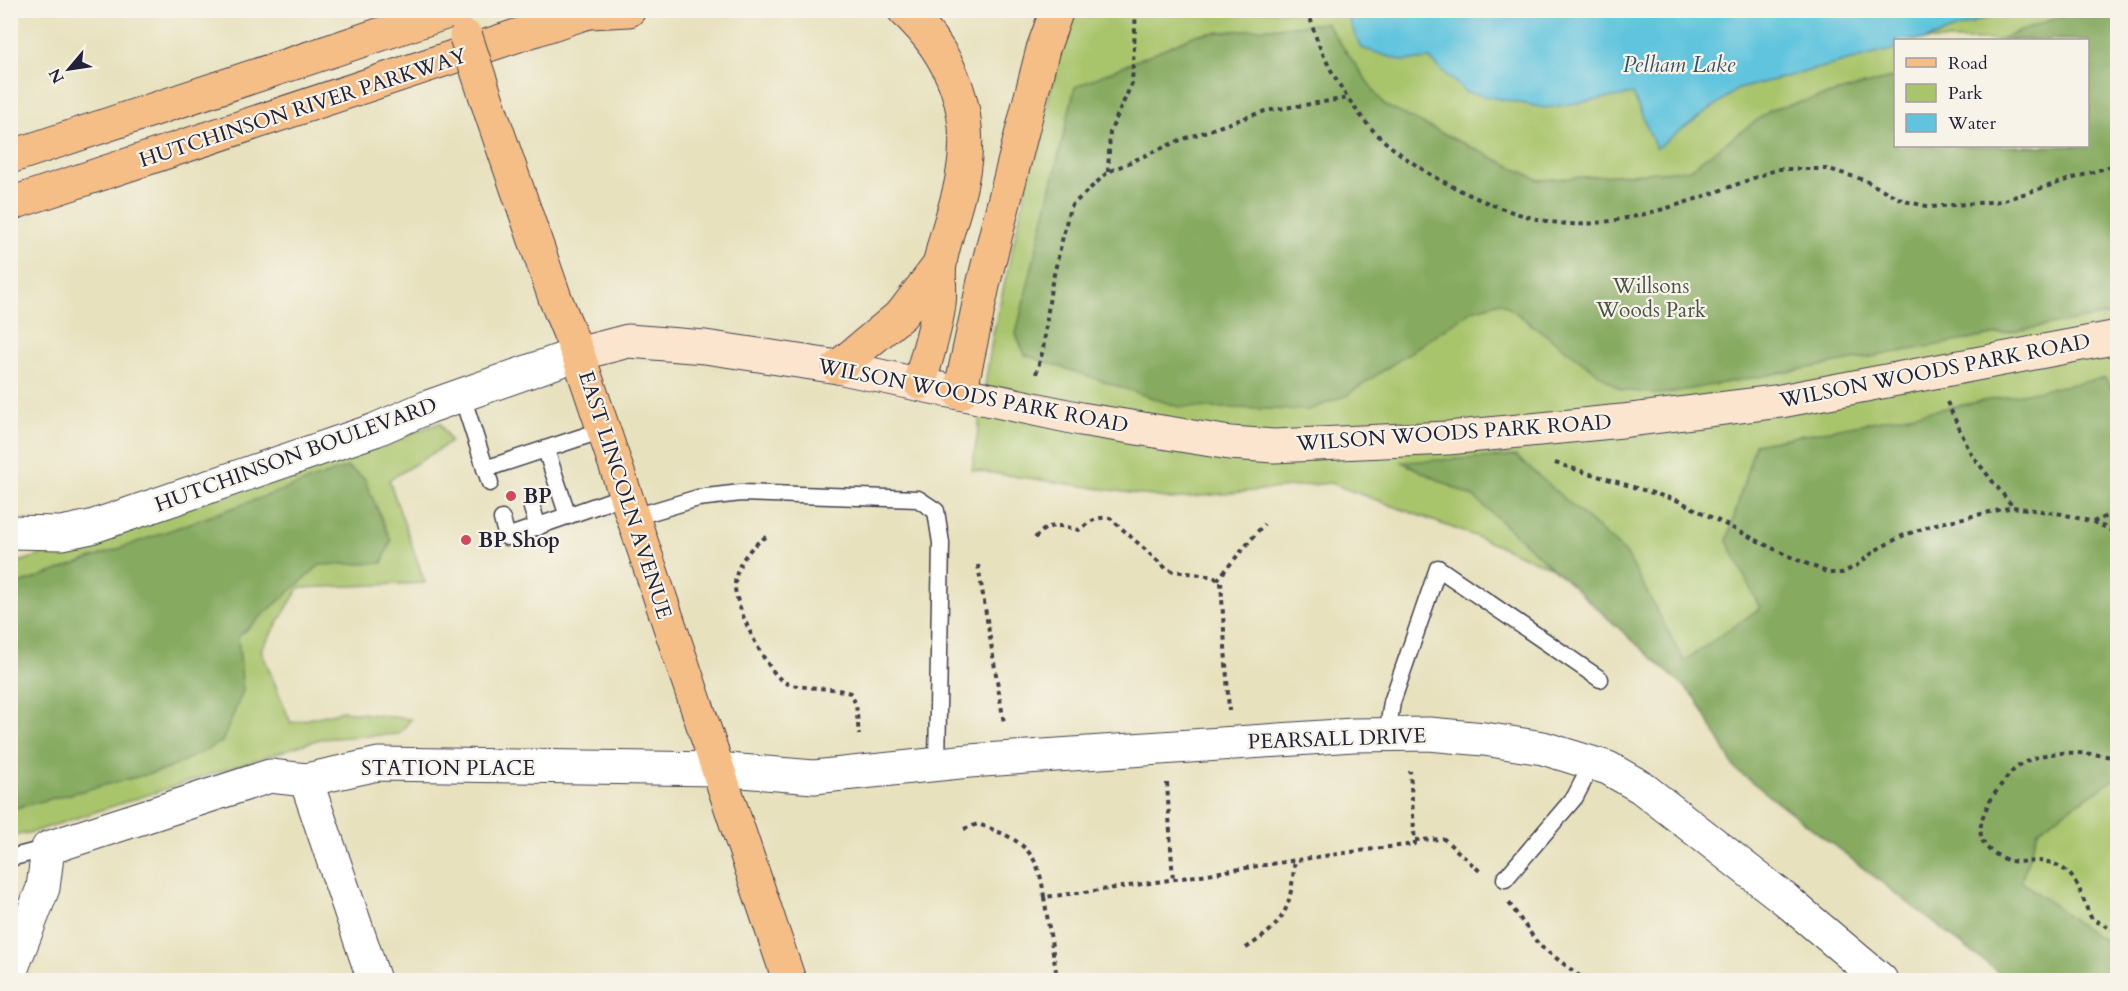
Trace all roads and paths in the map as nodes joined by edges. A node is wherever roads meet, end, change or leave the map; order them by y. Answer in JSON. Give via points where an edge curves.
{"nodes":[{"id":1,"x":455,"y":10,"type":"edge"},
{"id":2,"x":629,"y":10,"type":"edge"},
{"id":3,"x":904,"y":10,"type":"edge"},
{"id":4,"x":1057,"y":10,"type":"edge"},
{"id":5,"x":1136,"y":10,"type":"edge"},
{"id":6,"x":1309,"y":10,"type":"edge"},
{"id":7,"x":592,"y":11,"type":"edge"},
{"id":8,"x":1349,"y":99,"type":"junction"},
{"id":9,"x":10,"y":157,"type":"edge"},
{"id":10,"x":2118,"y":164,"type":"edge"},
{"id":11,"x":1108,"y":172,"type":"junction"},
{"id":12,"x":10,"y":204,"type":"edge"},
{"id":13,"x":940,"y":264,"type":"junction"},
{"id":14,"x":2118,"y":338,"type":"edge"},
{"id":15,"x":578,"y":354,"type":"junction"},
{"id":16,"x":838,"y":367,"type":"junction"},
{"id":17,"x":1934,"y":370,"type":"junction"},
{"id":18,"x":920,"y":383,"type":"junction"},
{"id":19,"x":960,"y":393,"type":"junction"},
{"id":20,"x":462,"y":396,"type":"junction"},
{"id":21,"x":1026,"y":407,"type":"junction"},
{"id":22,"x":603,"y":430,"type":"junction"},
{"id":23,"x":1528,"y":430,"type":"junction"},
{"id":24,"x":546,"y":450,"type":"junction"},
{"id":25,"x":628,"y":507,"type":"junction"},
{"id":26,"x":2013,"y":507,"type":"junction"},
{"id":27,"x":532,"y":508,"type":"dead end"},
{"id":28,"x":2118,"y":511,"type":"edge"},
{"id":29,"x":568,"y":516,"type":"junction"},
{"id":30,"x":502,"y":519,"type":"dead end"},
{"id":31,"x":2092,"y":522,"type":"junction"},
{"id":32,"x":1264,"y":524,"type":"dead end"},
{"id":33,"x":538,"y":527,"type":"junction"},
{"id":34,"x":10,"y":532,"type":"edge"},
{"id":35,"x":2118,"y":533,"type":"edge"},
{"id":36,"x":766,"y":537,"type":"dead end"},
{"id":37,"x":1035,"y":538,"type":"dead end"},
{"id":38,"x":978,"y":566,"type":"dead end"},
{"id":39,"x":1217,"y":580,"type":"junction"},
{"id":40,"x":1600,"y":679,"type":"dead end"},
{"id":41,"x":1230,"y":712,"type":"dead end"},
{"id":42,"x":1004,"y":723,"type":"dead end"},
{"id":43,"x":859,"y":735,"type":"dead end"},
{"id":44,"x":1387,"y":735,"type":"junction"},
{"id":45,"x":2118,"y":758,"type":"edge"},
{"id":46,"x":937,"y":764,"type":"junction"},
{"id":47,"x":1592,"y":764,"type":"junction"},
{"id":48,"x":717,"y":769,"type":"junction"},
{"id":49,"x":1410,"y":771,"type":"dead end"},
{"id":50,"x":306,"y":780,"type":"junction"},
{"id":51,"x":1167,"y":783,"type":"dead end"},
{"id":52,"x":964,"y":829,"type":"dead end"},
{"id":53,"x":48,"y":848,"type":"junction"},
{"id":54,"x":10,"y":858,"type":"edge"},
{"id":55,"x":1295,"y":859,"type":"junction"},
{"id":56,"x":1505,"y":879,"type":"dead end"},
{"id":57,"x":1173,"y":881,"type":"junction"},
{"id":58,"x":1044,"y":897,"type":"junction"},
{"id":59,"x":2118,"y":932,"type":"edge"},
{"id":60,"x":1246,"y":948,"type":"dead end"},
{"id":61,"x":1056,"y":972,"type":"dead end"},
{"id":62,"x":10,"y":973,"type":"edge"},
{"id":63,"x":374,"y":981,"type":"edge"},
{"id":64,"x":789,"y":981,"type":"edge"},
{"id":65,"x":1881,"y":981,"type":"edge"}],
"edges":[{"from":1,"to":9,"type":"main road","name":"HUTCHINSON RIVER PARKWAY"},
{"from":1,"to":15,"type":"main road","name":"EAST LINCOLN AVENUE","bridge":true},
{"from":2,"to":7,"type":"main road","name":"HUTCHINSON RIVER PARKWAY"},
{"from":3,"to":13,"type":"main road","via":[[946,62],[956,82],[966,124],[962,179]]},
{"from":4,"to":19,"type":"main road","via":[[1043,49],[984,281]]},
{"from":5,"to":11,"type":"path","via":[[1132,83],[1110,132]]},
{"from":6,"to":8,"type":"path","via":[[1318,41]]},
{"from":7,"to":12,"type":"main road","name":"HUTCHINSON RIVER PARKWAY"},
{"from":8,"to":10,"type":"path","via":[[1370,127],[1400,154],[1430,173],[1520,216],[1584,224],[1654,213],[1778,169],[1829,169],[1864,180],[1904,201],[1931,207],[2001,201]]},
{"from":8,"to":11,"type":"path","via":[[1265,111],[1178,141]]},
{"from":11,"to":21,"type":"path","via":[[1070,207],[1051,287],[1043,350]]},
{"from":13,"to":16,"type":"main road","via":[[902,314]]},
{"from":13,"to":18,"type":"main road","via":[[940,303]]},
{"from":14,"to":17,"type":"street","name":"WILSON WOODS PARK ROAD"},
{"from":15,"to":16,"type":"street","name":"WILSON WOODS PARK ROAD","via":[[628,341],[705,347]]},
{"from":15,"to":20,"type":"street","name":"HUTCHINSON BOULEVARD"},
{"from":15,"to":22,"type":"main road","name":"EAST LINCOLN AVENUE"},
{"from":16,"to":18,"type":"street","name":"WILSON WOODS PARK ROAD"},
{"from":17,"to":23,"type":"street","name":"WILSON WOODS PARK ROAD","via":[[1781,401]]},
{"from":17,"to":26,"type":"path","via":[[1971,454]]},
{"from":18,"to":19,"type":"street","name":"WILSON WOODS PARK ROAD"},
{"from":19,"to":21,"type":"street","name":"WILSON WOODS PARK ROAD"},
{"from":20,"to":24,"type":"lane","via":[[488,476],[518,466]]},
{"from":20,"to":34,"type":"street","name":"HUTCHINSON BOULEVARD","via":[[375,430],[91,527],[62,533]]},
{"from":21,"to":23,"type":"street","name":"WILSON WOODS PARK ROAD","via":[[1230,443],[1274,446]]},
{"from":22,"to":24,"type":"lane"},
{"from":22,"to":25,"type":"main road","name":"EAST LINCOLN AVENUE"},
{"from":23,"to":26,"type":"path","via":[[1533,449],[1544,458],[1679,501],[1829,573],[1842,573],[1856,566],[1902,536]]},
{"from":24,"to":29,"type":"lane"},
{"from":25,"to":29,"type":"lane"},
{"from":25,"to":46,"type":"lane","via":[[741,493],[918,499],[936,511],[941,543]]},
{"from":25,"to":48,"type":"main road","name":"EAST LINCOLN AVENUE"},
{"from":26,"to":31,"type":"path"},
{"from":27,"to":33,"type":"lane"},
{"from":28,"to":31,"type":"path"},
{"from":29,"to":33,"type":"lane"},
{"from":30,"to":33,"type":"lane","via":[[507,537]]},
{"from":31,"to":35,"type":"path"},
{"from":32,"to":39,"type":"path"},
{"from":36,"to":43,"type":"path","via":[[746,554],[734,588],[760,654],[786,683],[850,693],[856,704]]},
{"from":37,"to":39,"type":"path","via":[[1048,525],[1079,530],[1092,520],[1110,518],[1168,570]]},
{"from":38,"to":42,"type":"path"},
{"from":39,"to":41,"type":"path","via":[[1221,582]]},
{"from":40,"to":44,"type":"lane","via":[[1438,568],[1392,702]]},
{"from":44,"to":46,"type":"street","name":"PEARSALL DRIVE"},
{"from":44,"to":47,"type":"street","name":"PEARSALL DRIVE","via":[[1485,739],[1544,748]]},
{"from":45,"to":59,"type":"path","via":[[2086,753],[2033,759],[2011,773],[1987,804],[1980,827],[1981,841],[2009,861],[2051,862],[2068,873],[2078,885],[2091,919]]},
{"from":46,"to":48,"type":"street","name":"PEARSALL DRIVE","via":[[814,777]]},
{"from":47,"to":56,"type":"lane","via":[[1575,797]]},
{"from":47,"to":65,"type":"street","name":"PEARSALL DRIVE","via":[[1608,768],[1641,788],[1786,900]]},
{"from":48,"to":50,"type":"street","name":"STATION PLACE","via":[[378,764]]},
{"from":48,"to":64,"type":"main road","name":"EAST LINCOLN AVENUE"},
{"from":49,"to":55,"type":"path","via":[[1415,844]]},
{"from":50,"to":53,"type":"street","name":"STATION PLACE","via":[[270,776]]},
{"from":50,"to":63,"type":"street"},
{"from":51,"to":57,"type":"path"},
{"from":52,"to":58,"type":"path","via":[[978,824],[1015,839],[1029,850],[1040,870]]},
{"from":53,"to":54,"type":"lane"},
{"from":53,"to":62,"type":"street","via":[[43,888]]},
{"from":55,"to":57,"type":"path"},
{"from":55,"to":60,"type":"path","via":[[1286,912]]},
{"from":57,"to":58,"type":"path"},
{"from":58,"to":61,"type":"path"}]}
